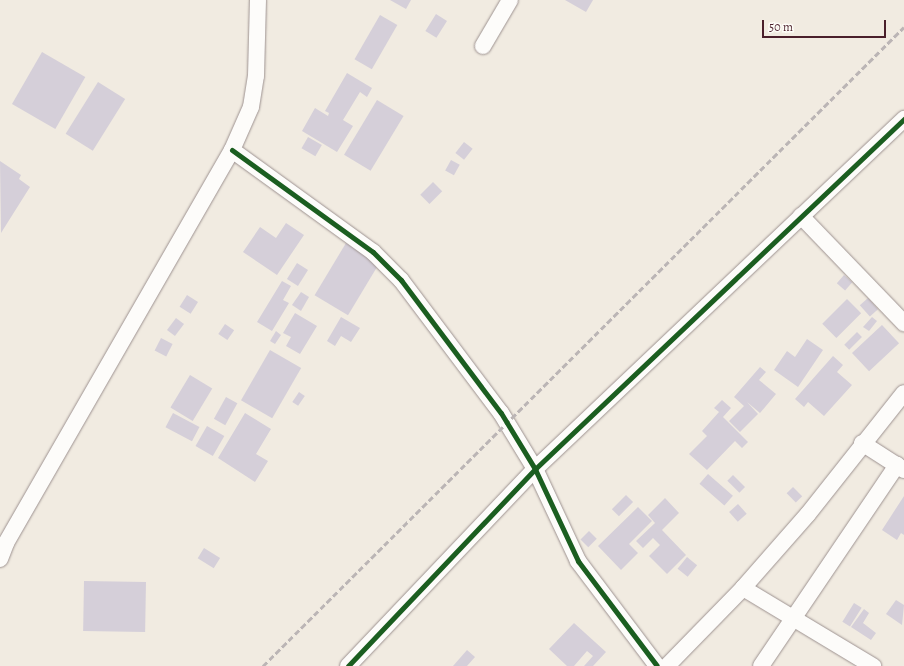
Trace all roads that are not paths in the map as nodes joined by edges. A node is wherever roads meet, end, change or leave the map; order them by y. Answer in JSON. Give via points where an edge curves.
{"nodes":[{"id":1,"x":258,"y":0,"type":"edge"},
{"id":2,"x":510,"y":0,"type":"edge"},
{"id":3,"x":483,"y":46,"type":"dead end"},
{"id":4,"x":904,"y":120,"type":"edge"},
{"id":5,"x":232,"y":150,"type":"junction"},
{"id":6,"x":801,"y":216,"type":"junction"},
{"id":7,"x":904,"y":323,"type":"edge"},
{"id":8,"x":904,"y":393,"type":"edge"},
{"id":9,"x":862,"y":443,"type":"junction"},
{"id":10,"x":535,"y":468,"type":"junction"},
{"id":11,"x":900,"y":468,"type":"edge"},
{"id":12,"x":0,"y":559,"type":"edge"},
{"id":13,"x":743,"y":588,"type":"junction"},
{"id":14,"x":793,"y":618,"type":"junction"},
{"id":15,"x":348,"y":666,"type":"edge"},
{"id":16,"x":657,"y":666,"type":"edge"},
{"id":17,"x":667,"y":666,"type":"edge"},
{"id":18,"x":761,"y":666,"type":"edge"},
{"id":19,"x":873,"y":666,"type":"edge"}],
"edges":[{"from":1,"to":5,"type":"street","via":[[256,76],[251,107]]},
{"from":2,"to":3,"type":"street"},
{"from":4,"to":6,"type":"street"},
{"from":5,"to":10,"type":"street","via":[[373,252],[400,280],[501,413]]},
{"from":5,"to":12,"type":"street","via":[[14,530]]},
{"from":6,"to":7,"type":"street"},
{"from":6,"to":10,"type":"street"},
{"from":8,"to":9,"type":"street"},
{"from":9,"to":11,"type":"street"},
{"from":9,"to":13,"type":"street","via":[[808,514]]},
{"from":10,"to":15,"type":"street"},
{"from":10,"to":16,"type":"street","via":[[578,562]]},
{"from":11,"to":14,"type":"street"},
{"from":13,"to":14,"type":"street"},
{"from":13,"to":17,"type":"street"},
{"from":14,"to":18,"type":"street"},
{"from":14,"to":19,"type":"street"}]}
